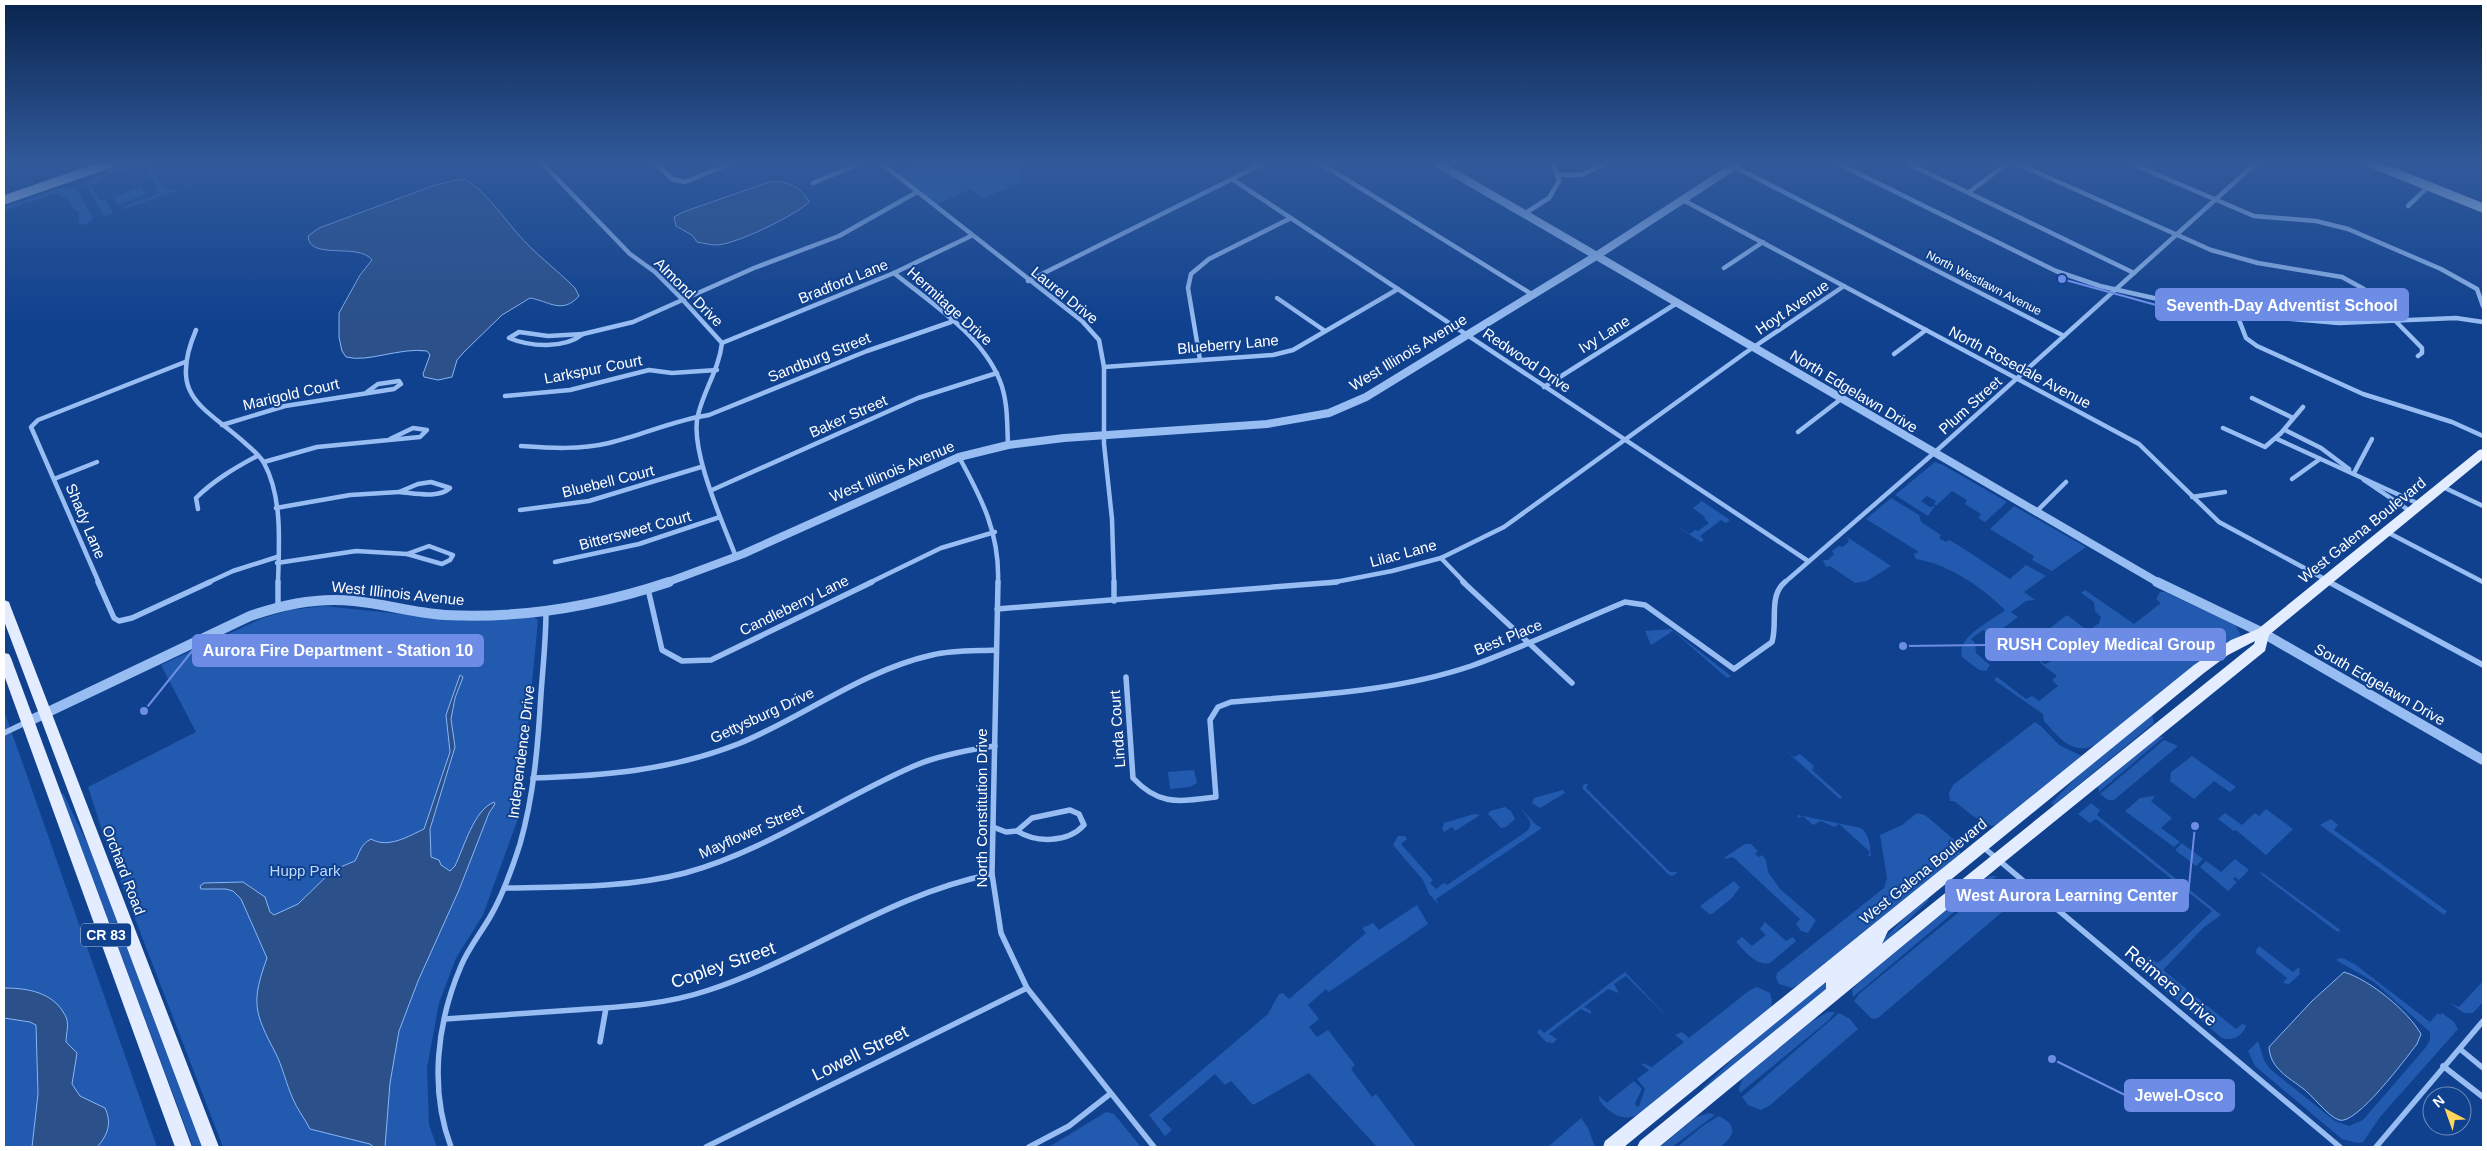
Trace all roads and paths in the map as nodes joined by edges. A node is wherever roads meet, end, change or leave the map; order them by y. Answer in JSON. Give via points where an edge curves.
{"nodes":[{"id":1,"x":594,"y":217,"type":"edge"},
{"id":2,"x":873,"y":217,"type":"edge"},
{"id":3,"x":947,"y":217,"type":"edge"},
{"id":4,"x":1156,"y":217,"type":"edge"},
{"id":5,"x":1406,"y":217,"type":"edge"},
{"id":6,"x":1529,"y":217,"type":"edge"},
{"id":7,"x":1657,"y":217,"type":"edge"},
{"id":8,"x":1715,"y":217,"type":"edge"},
{"id":9,"x":1836,"y":217,"type":"edge"},
{"id":10,"x":1944,"y":217,"type":"edge"},
{"id":11,"x":2019,"y":217,"type":"edge"},
{"id":12,"x":2133,"y":217,"type":"edge"},
{"id":13,"x":2196,"y":217,"type":"edge"},
{"id":14,"x":2263,"y":217,"type":"edge"},
{"id":15,"x":1291,"y":218,"type":"joint"},
{"id":16,"x":971,"y":236,"type":"junction"},
{"id":17,"x":2176,"y":236,"type":"junction"},
{"id":18,"x":1763,"y":242,"type":"junction"},
{"id":19,"x":1596,"y":256,"type":"junction"},
{"id":20,"x":1724,"y":268,"type":"dead end"},
{"id":21,"x":894,"y":273,"type":"junction"},
{"id":22,"x":2134,"y":273,"type":"junction"},
{"id":23,"x":1028,"y":280,"type":"junction"},
{"id":24,"x":1844,"y":286,"type":"junction"},
{"id":25,"x":1398,"y":289,"type":"junction"},
{"id":26,"x":2117,"y":290,"type":"junction"},
{"id":27,"x":1533,"y":295,"type":"junction"},
{"id":28,"x":1277,"y":298,"type":"dead end"},
{"id":29,"x":682,"y":299,"type":"junction"},
{"id":30,"x":1677,"y":303,"type":"junction"},
{"id":31,"x":2483,"y":306,"type":"edge"},
{"id":32,"x":2236,"y":312,"type":"junction"},
{"id":33,"x":2394,"y":320,"type":"junction"},
{"id":34,"x":951,"y":322,"type":"junction"},
{"id":35,"x":2483,"y":322,"type":"edge"},
{"id":36,"x":196,"y":330,"type":"dead end"},
{"id":37,"x":1926,"y":330,"type":"junction"},
{"id":38,"x":1325,"y":331,"type":"junction"},
{"id":39,"x":583,"y":334,"type":"junction"},
{"id":40,"x":1467,"y":334,"type":"junction"},
{"id":41,"x":2064,"y":336,"type":"junction"},
{"id":42,"x":722,"y":343,"type":"junction"},
{"id":43,"x":1753,"y":348,"type":"junction"},
{"id":44,"x":1894,"y":354,"type":"dead end"},
{"id":45,"x":2418,"y":356,"type":"dead end"},
{"id":46,"x":1200,"y":360,"type":"junction"},
{"id":47,"x":185,"y":362,"type":"junction"},
{"id":48,"x":1104,"y":367,"type":"junction"},
{"id":49,"x":716,"y":370,"type":"junction"},
{"id":50,"x":997,"y":373,"type":"junction"},
{"id":51,"x":2017,"y":380,"type":"junction"},
{"id":52,"x":1544,"y":386,"type":"junction"},
{"id":53,"x":367,"y":392,"type":"junction"},
{"id":54,"x":505,"y":396,"type":"dead end"},
{"id":55,"x":2252,"y":398,"type":"dead end"},
{"id":56,"x":1841,"y":399,"type":"junction"},
{"id":57,"x":2303,"y":407,"type":"dead end"},
{"id":58,"x":697,"y":416,"type":"junction"},
{"id":59,"x":2293,"y":418,"type":"junction"},
{"id":60,"x":222,"y":425,"type":"junction"},
{"id":61,"x":2223,"y":428,"type":"dead end"},
{"id":62,"x":2285,"y":430,"type":"junction"},
{"id":63,"x":1798,"y":432,"type":"dead end"},
{"id":64,"x":1104,"y":436,"type":"junction"},
{"id":65,"x":2483,"y":436,"type":"edge"},
{"id":66,"x":390,"y":439,"type":"junction"},
{"id":67,"x":2277,"y":439,"type":"junction"},
{"id":68,"x":2372,"y":439,"type":"dead end"},
{"id":69,"x":1624,"y":440,"type":"junction"},
{"id":70,"x":1008,"y":444,"type":"junction"},
{"id":71,"x":521,"y":446,"type":"dead end"},
{"id":72,"x":2483,"y":453,"type":"edge"},
{"id":73,"x":1934,"y":454,"type":"junction"},
{"id":74,"x":257,"y":456,"type":"junction"},
{"id":75,"x":959,"y":457,"type":"junction"},
{"id":76,"x":2320,"y":460,"type":"junction"},
{"id":77,"x":97,"y":462,"type":"dead end"},
{"id":78,"x":264,"y":462,"type":"junction"},
{"id":79,"x":701,"y":467,"type":"junction"},
{"id":80,"x":2354,"y":473,"type":"junction"},
{"id":81,"x":54,"y":479,"type":"junction"},
{"id":82,"x":2292,"y":479,"type":"dead end"},
{"id":83,"x":2066,"y":482,"type":"dead end"},
{"id":84,"x":2442,"y":486,"type":"junction"},
{"id":85,"x":712,"y":490,"type":"junction"},
{"id":86,"x":399,"y":492,"type":"junction"},
{"id":87,"x":2225,"y":492,"type":"dead end"},
{"id":88,"x":2192,"y":497,"type":"junction"},
{"id":89,"x":2483,"y":506,"type":"edge"},
{"id":90,"x":276,"y":508,"type":"junction"},
{"id":91,"x":2415,"y":508,"type":"junction"},
{"id":92,"x":198,"y":510,"type":"dead end"},
{"id":93,"x":520,"y":510,"type":"dead end"},
{"id":94,"x":2035,"y":513,"type":"junction"},
{"id":95,"x":720,"y":517,"type":"junction"},
{"id":96,"x":995,"y":532,"type":"junction"},
{"id":97,"x":2387,"y":532,"type":"junction"},
{"id":98,"x":406,"y":554,"type":"junction"},
{"id":99,"x":736,"y":557,"type":"junction"},
{"id":100,"x":1441,"y":558,"type":"junction"},
{"id":101,"x":277,"y":560,"type":"junction"},
{"id":102,"x":1808,"y":561,"type":"junction"},
{"id":103,"x":555,"y":562,"type":"dead end"},
{"id":104,"x":2327,"y":581,"type":"junction"},
{"id":105,"x":2483,"y":582,"type":"edge"},
{"id":106,"x":648,"y":588,"type":"junction"},
{"id":107,"x":1114,"y":601,"type":"junction"},
{"id":108,"x":4,"y":605,"type":"edge"},
{"id":109,"x":278,"y":606,"type":"junction"},
{"id":110,"x":997,"y":609,"type":"junction"},
{"id":111,"x":546,"y":611,"type":"junction"},
{"id":112,"x":2262,"y":633,"type":"junction"},
{"id":113,"x":1528,"y":643,"type":"junction"},
{"id":114,"x":996,"y":650,"type":"junction"},
{"id":115,"x":4,"y":658,"type":"edge"},
{"id":116,"x":2483,"y":665,"type":"edge"},
{"id":117,"x":1126,"y":677,"type":"dead end"},
{"id":118,"x":1572,"y":683,"type":"dead end"},
{"id":119,"x":2165,"y":697,"type":"junction"},
{"id":120,"x":45,"y":714,"type":"junction"},
{"id":121,"x":27,"y":722,"type":"junction"},
{"id":122,"x":2164,"y":723,"type":"junction"},
{"id":123,"x":4,"y":733,"type":"edge"},
{"id":124,"x":995,"y":746,"type":"junction"},
{"id":125,"x":2483,"y":760,"type":"edge"},
{"id":126,"x":533,"y":778,"type":"junction"},
{"id":127,"x":1216,"y":797,"type":"joint"},
{"id":128,"x":993,"y":827,"type":"junction"},
{"id":129,"x":1017,"y":831,"type":"junction"},
{"id":130,"x":1982,"y":846,"type":"junction"},
{"id":131,"x":1997,"y":859,"type":"junction"},
{"id":132,"x":992,"y":874,"type":"junction"},
{"id":133,"x":505,"y":888,"type":"junction"},
{"id":134,"x":1885,"y":924,"type":"junction"},
{"id":135,"x":1027,"y":988,"type":"junction"},
{"id":136,"x":1834,"y":993,"type":"junction"},
{"id":137,"x":606,"y":1008,"type":"junction"},
{"id":138,"x":445,"y":1019,"type":"junction"},
{"id":139,"x":2483,"y":1021,"type":"edge"},
{"id":140,"x":600,"y":1042,"type":"dead end"},
{"id":141,"x":2460,"y":1049,"type":"junction"},
{"id":142,"x":2443,"y":1066,"type":"junction"},
{"id":143,"x":2483,"y":1068,"type":"edge"},
{"id":144,"x":1110,"y":1094,"type":"junction"},
{"id":145,"x":2483,"y":1097,"type":"edge"},
{"id":146,"x":184,"y":1147,"type":"edge"},
{"id":147,"x":211,"y":1147,"type":"edge"},
{"id":148,"x":450,"y":1147,"type":"edge"},
{"id":149,"x":706,"y":1147,"type":"edge"},
{"id":150,"x":1029,"y":1147,"type":"edge"},
{"id":151,"x":1154,"y":1147,"type":"edge"},
{"id":152,"x":1611,"y":1147,"type":"edge"},
{"id":153,"x":1646,"y":1147,"type":"edge"},
{"id":154,"x":2340,"y":1147,"type":"edge"},
{"id":155,"x":2376,"y":1147,"type":"edge"}],
"edges":[{"from":1,"to":29,"type":"street","name":"Almond Drive"},
{"from":2,"to":29,"type":"street","via":[[839,236]]},
{"from":3,"to":16,"type":"street","name":"Laurel Drive"},
{"from":4,"to":23,"type":"street"},
{"from":5,"to":27,"type":"street"},
{"from":6,"to":19,"type":"street","name":"North Edgelawn Drive"},
{"from":7,"to":19,"type":"street","name":"West Illinois Avenue"},
{"from":8,"to":18,"type":"street","name":"North Rosedale Avenue"},
{"from":9,"to":41,"type":"street","name":"North Westlawn Avenue"},
{"from":10,"to":26,"type":"street","via":[[2056,272]]},
{"from":11,"to":22,"type":"street"},
{"from":12,"to":17,"type":"street"},
{"from":13,"to":17,"type":"street","name":"Plum Street"},
{"from":14,"to":31,"type":"street","via":[[2316,221],[2348,229],[2441,269],[2477,289]]},
{"from":15,"to":25,"type":"street","name":"Redwood Drive"},
{"from":15,"to":46,"type":"street","via":[[1209,259],[1191,274],[1188,288]]},
{"from":16,"to":21,"type":"street","name":"Bradford Lane"},
{"from":16,"to":23,"type":"street","name":"Laurel Drive"},
{"from":17,"to":22,"type":"street","name":"Plum Street"},
{"from":17,"to":33,"type":"street","via":[[2211,250],[2258,262],[2342,277],[2364,289]]},
{"from":18,"to":20,"type":"street"},
{"from":18,"to":24,"type":"street","name":"North Rosedale Avenue"},
{"from":19,"to":27,"type":"street","name":"West Illinois Avenue"},
{"from":19,"to":30,"type":"street","name":"North Edgelawn Drive"},
{"from":21,"to":34,"type":"street","name":"Hermitage Drive"},
{"from":21,"to":42,"type":"street","name":"Bradford Lane"},
{"from":22,"to":26,"type":"street","name":"Plum Street"},
{"from":23,"to":48,"type":"street","name":"Laurel Drive","via":[[1082,321],[1099,340]]},
{"from":24,"to":37,"type":"street","name":"North Rosedale Avenue"},
{"from":24,"to":43,"type":"street","name":"Hoyt Avenue"},
{"from":25,"to":38,"type":"street","name":"Blueberry Lane"},
{"from":25,"to":40,"type":"street","name":"Redwood Drive"},
{"from":26,"to":32,"type":"street"},
{"from":26,"to":41,"type":"street","name":"Plum Street"},
{"from":27,"to":40,"type":"street","name":"West Illinois Avenue"},
{"from":28,"to":38,"type":"street"},
{"from":29,"to":39,"type":"street","via":[[633,322]]},
{"from":29,"to":42,"type":"street","name":"Almond Drive"},
{"from":30,"to":43,"type":"street","name":"North Edgelawn Drive"},
{"from":30,"to":52,"type":"street","name":"Ivy Lane"},
{"from":32,"to":33,"type":"street","via":[[2339,323]]},
{"from":32,"to":65,"type":"street","via":[[2246,338],[2257,346],[2363,394],[2452,422]]},
{"from":33,"to":35,"type":"street","via":[[2456,318]]},
{"from":33,"to":45,"type":"street","via":[[2422,348]]},
{"from":34,"to":50,"type":"street","name":"Hermitage Drive","via":[[981,348]]},
{"from":34,"to":58,"type":"street","name":"Sandburg Street","via":[[867,351],[709,415]]},
{"from":36,"to":47,"type":"street"},
{"from":37,"to":44,"type":"street"},
{"from":37,"to":51,"type":"street","name":"North Rosedale Avenue"},
{"from":38,"to":46,"type":"street","name":"Blueberry Lane","via":[[1292,350],[1273,355]]},
{"from":39,"to":39,"type":"street","via":[[548,336],[519,332],[509,338],[534,344],[566,344]]},
{"from":40,"to":52,"type":"street","name":"Redwood Drive"},
{"from":40,"to":64,"type":"street","name":"West Illinois Avenue","via":[[1366,397],[1329,413],[1267,424]]},
{"from":41,"to":51,"type":"street","name":"Plum Street"},
{"from":42,"to":49,"type":"street","name":"Almond Drive"},
{"from":43,"to":56,"type":"street","name":"North Edgelawn Drive"},
{"from":43,"to":69,"type":"street","name":"Lilac Lane"},
{"from":46,"to":48,"type":"street","name":"Blueberry Lane"},
{"from":47,"to":60,"type":"street","via":[[193,396],[202,410]]},
{"from":47,"to":81,"type":"street","name":"Shady Lane","via":[[33,424],[31,430]]},
{"from":48,"to":64,"type":"street","name":"Laurel Drive"},
{"from":49,"to":54,"type":"street","name":"Larkspur Court","via":[[672,373],[650,370],[570,390]]},
{"from":49,"to":58,"type":"street","name":"Almond Drive"},
{"from":50,"to":70,"type":"street","name":"Hermitage Drive","via":[[1007,405]]},
{"from":50,"to":85,"type":"street","name":"Baker Street","via":[[918,398]]},
{"from":51,"to":73,"type":"street","name":"Plum Street"},
{"from":51,"to":88,"type":"street","name":"North Rosedale Avenue","via":[[2139,444],[2168,468]]},
{"from":52,"to":69,"type":"street","name":"Redwood Drive"},
{"from":53,"to":53,"type":"street","name":"Marigold Court","via":[[394,389],[401,384],[399,380],[378,384]]},
{"from":53,"to":60,"type":"street","name":"Marigold Court","via":[[281,407]]},
{"from":55,"to":59,"type":"street"},
{"from":56,"to":63,"type":"street"},
{"from":56,"to":73,"type":"street","name":"North Edgelawn Drive"},
{"from":57,"to":59,"type":"street"},
{"from":58,"to":71,"type":"street","name":"Sandburg Street","via":[[608,443],[573,449]]},
{"from":58,"to":79,"type":"street","name":"Almond Drive"},
{"from":59,"to":62,"type":"street"},
{"from":60,"to":74,"type":"street","via":[[240,436]]},
{"from":61,"to":67,"type":"street","via":[[2265,448]]},
{"from":62,"to":67,"type":"street"},
{"from":62,"to":80,"type":"street","via":[[2321,448]]},
{"from":64,"to":70,"type":"street","name":"West Illinois Avenue"},
{"from":64,"to":107,"type":"street","name":"Laurel Drive","via":[[1112,519]]},
{"from":66,"to":66,"type":"street","via":[[420,437],[427,430],[413,428]]},
{"from":66,"to":78,"type":"street","via":[[317,447]]},
{"from":67,"to":76,"type":"street"},
{"from":68,"to":80,"type":"street"},
{"from":69,"to":100,"type":"street","name":"Lilac Lane","via":[[1504,527]]},
{"from":69,"to":102,"type":"street","name":"Redwood Drive"},
{"from":70,"to":75,"type":"street","name":"West Illinois Avenue"},
{"from":72,"to":84,"type":"main road","name":"West Galena Boulevard"},
{"from":73,"to":94,"type":"street","name":"North Edgelawn Drive"},
{"from":73,"to":102,"type":"street","name":"Plum Street"},
{"from":74,"to":78,"type":"street"},
{"from":74,"to":92,"type":"street","via":[[206,487],[196,498]]},
{"from":75,"to":96,"type":"street","name":"North Constitution Drive","via":[[982,499]]},
{"from":75,"to":99,"type":"street","name":"West Illinois Avenue"},
{"from":76,"to":80,"type":"street"},
{"from":76,"to":82,"type":"street"},
{"from":77,"to":81,"type":"street"},
{"from":78,"to":90,"type":"street"},
{"from":79,"to":85,"type":"street","name":"Almond Drive"},
{"from":79,"to":93,"type":"street","name":"Bluebell Court","via":[[611,496],[548,509]]},
{"from":80,"to":91,"type":"street"},
{"from":80,"to":91,"type":"street"},
{"from":81,"to":101,"type":"street","name":"Shady Lane","via":[[114,618],[119,621],[233,571]]},
{"from":83,"to":94,"type":"street"},
{"from":84,"to":89,"type":"street"},
{"from":84,"to":91,"type":"main road","name":"West Galena Boulevard"},
{"from":85,"to":95,"type":"street","name":"Almond Drive"},
{"from":86,"to":86,"type":"street","via":[[442,494],[450,488],[417,483]]},
{"from":86,"to":90,"type":"street","via":[[341,496]]},
{"from":87,"to":88,"type":"street"},
{"from":88,"to":104,"type":"street","name":"North Rosedale Avenue","via":[[2219,522]]},
{"from":90,"to":101,"type":"street"},
{"from":91,"to":97,"type":"main road","name":"West Galena Boulevard"},
{"from":94,"to":112,"type":"street","name":"North Edgelawn Drive","via":[[2161,584]]},
{"from":95,"to":99,"type":"street","name":"Almond Drive"},
{"from":95,"to":103,"type":"street","name":"Bittersweet Court","via":[[610,552]]},
{"from":96,"to":106,"type":"street","name":"Candleberry Lane","via":[[941,548],[711,660],[682,661],[662,650]]},
{"from":96,"to":110,"type":"street","name":"North Constitution Drive","via":[[1000,559]]},
{"from":97,"to":104,"type":"main road","name":"West Galena Boulevard"},
{"from":97,"to":105,"type":"street"},
{"from":98,"to":98,"type":"street","via":[[442,564],[453,555],[429,546]]},
{"from":98,"to":101,"type":"street","via":[[375,550]]},
{"from":99,"to":106,"type":"street","name":"West Illinois Avenue"},
{"from":100,"to":107,"type":"street","name":"Lilac Lane","via":[[1330,583]]},
{"from":100,"to":113,"type":"street"},
{"from":101,"to":109,"type":"street"},
{"from":102,"to":113,"type":"street","name":"Best Place","via":[[1775,594],[1775,635],[1772,642],[1734,669],[1645,605],[1632,602],[1616,604]]},
{"from":104,"to":112,"type":"main road","name":"West Galena Boulevard"},
{"from":104,"to":116,"type":"street","name":"North Rosedale Avenue"},
{"from":106,"to":111,"type":"street","name":"West Illinois Avenue"},
{"from":107,"to":110,"type":"street","name":"Lilac Lane"},
{"from":108,"to":120,"type":"main road","name":"Orchard Road","number":"CR 83"},
{"from":109,"to":111,"type":"street","name":"West Illinois Avenue","via":[[337,600],[447,615]]},
{"from":109,"to":120,"type":"street","name":"West Illinois Avenue","via":[[250,616]]},
{"from":110,"to":114,"type":"street","name":"North Constitution Drive"},
{"from":111,"to":126,"type":"street","name":"Independence Drive"},
{"from":112,"to":119,"type":"main road","name":"West Galena Boulevard","via":[[2245,638]]},
{"from":112,"to":122,"type":"main road","name":"West Galena Boulevard","via":[[2260,647]]},
{"from":112,"to":125,"type":"street","name":"South Edgelawn Drive"},
{"from":113,"to":118,"type":"street"},
{"from":113,"to":127,"type":"street","name":"Best Place","via":[[1470,666],[1409,682],[1231,702],[1218,708],[1210,720]]},
{"from":114,"to":124,"type":"street","name":"North Constitution Drive"},
{"from":114,"to":126,"type":"street","name":"Gettysburg Drive","via":[[931,655],[887,670],[740,743],[674,766],[603,776]]},
{"from":115,"to":121,"type":"main road","number":"CR 83"},
{"from":117,"to":127,"type":"street","name":"Linda Court","via":[[1133,778],[1150,795],[1165,801]]},
{"from":119,"to":122,"type":"main road","via":[[2166,705],[2157,714]]},
{"from":119,"to":130,"type":"main road","name":"West Galena Boulevard"},
{"from":120,"to":121,"type":"street","name":"West Illinois Avenue"},
{"from":120,"to":147,"type":"main road","name":"Orchard Road","number":"CR 83"},
{"from":121,"to":123,"type":"street"},
{"from":121,"to":146,"type":"main road","number":"CR 83"},
{"from":122,"to":131,"type":"main road","name":"West Galena Boulevard"},
{"from":124,"to":128,"type":"street","name":"North Constitution Drive"},
{"from":124,"to":133,"type":"street","name":"Mayflower Street","via":[[916,765],[742,852],[685,874],[603,886]]},
{"from":126,"to":133,"type":"street","name":"Independence Drive","via":[[527,817]]},
{"from":128,"to":129,"type":"street","via":[[1006,832]]},
{"from":128,"to":132,"type":"street","name":"North Constitution Drive"},
{"from":129,"to":129,"type":"street","via":[[1036,841],[1078,832],[1084,825],[1079,814],[1070,810],[1032,818]]},
{"from":130,"to":131,"type":"street","name":"Reimers Drive"},
{"from":130,"to":134,"type":"main road","name":"West Galena Boulevard"},
{"from":131,"to":136,"type":"main road","name":"West Galena Boulevard"},
{"from":131,"to":154,"type":"street","name":"Reimers Drive"},
{"from":132,"to":135,"type":"street","name":"North Constitution Drive","via":[[1001,932]]},
{"from":132,"to":137,"type":"street","name":"Copley Street","via":[[973,876],[900,903],[852,924],[782,962],[706,991],[676,999]]},
{"from":133,"to":138,"type":"street","name":"Independence Drive","via":[[462,965]]},
{"from":134,"to":136,"type":"main road","via":[[1873,945],[1834,979]]},
{"from":134,"to":152,"type":"main road","name":"West Galena Boulevard"},
{"from":135,"to":144,"type":"street","name":"North Constitution Drive"},
{"from":135,"to":149,"type":"street","name":"Lowell Street"},
{"from":136,"to":153,"type":"main road","name":"West Galena Boulevard"},
{"from":137,"to":138,"type":"street","name":"Copley Street"},
{"from":137,"to":140,"type":"street"},
{"from":138,"to":148,"type":"street","name":"Independence Drive","via":[[438,1076],[442,1122]]},
{"from":139,"to":141,"type":"street"},
{"from":141,"to":142,"type":"street"},
{"from":141,"to":143,"type":"street"},
{"from":142,"to":145,"type":"street"},
{"from":142,"to":155,"type":"street"},
{"from":144,"to":150,"type":"street","via":[[1069,1126]]},
{"from":144,"to":151,"type":"street","name":"North Constitution Drive"}]}
